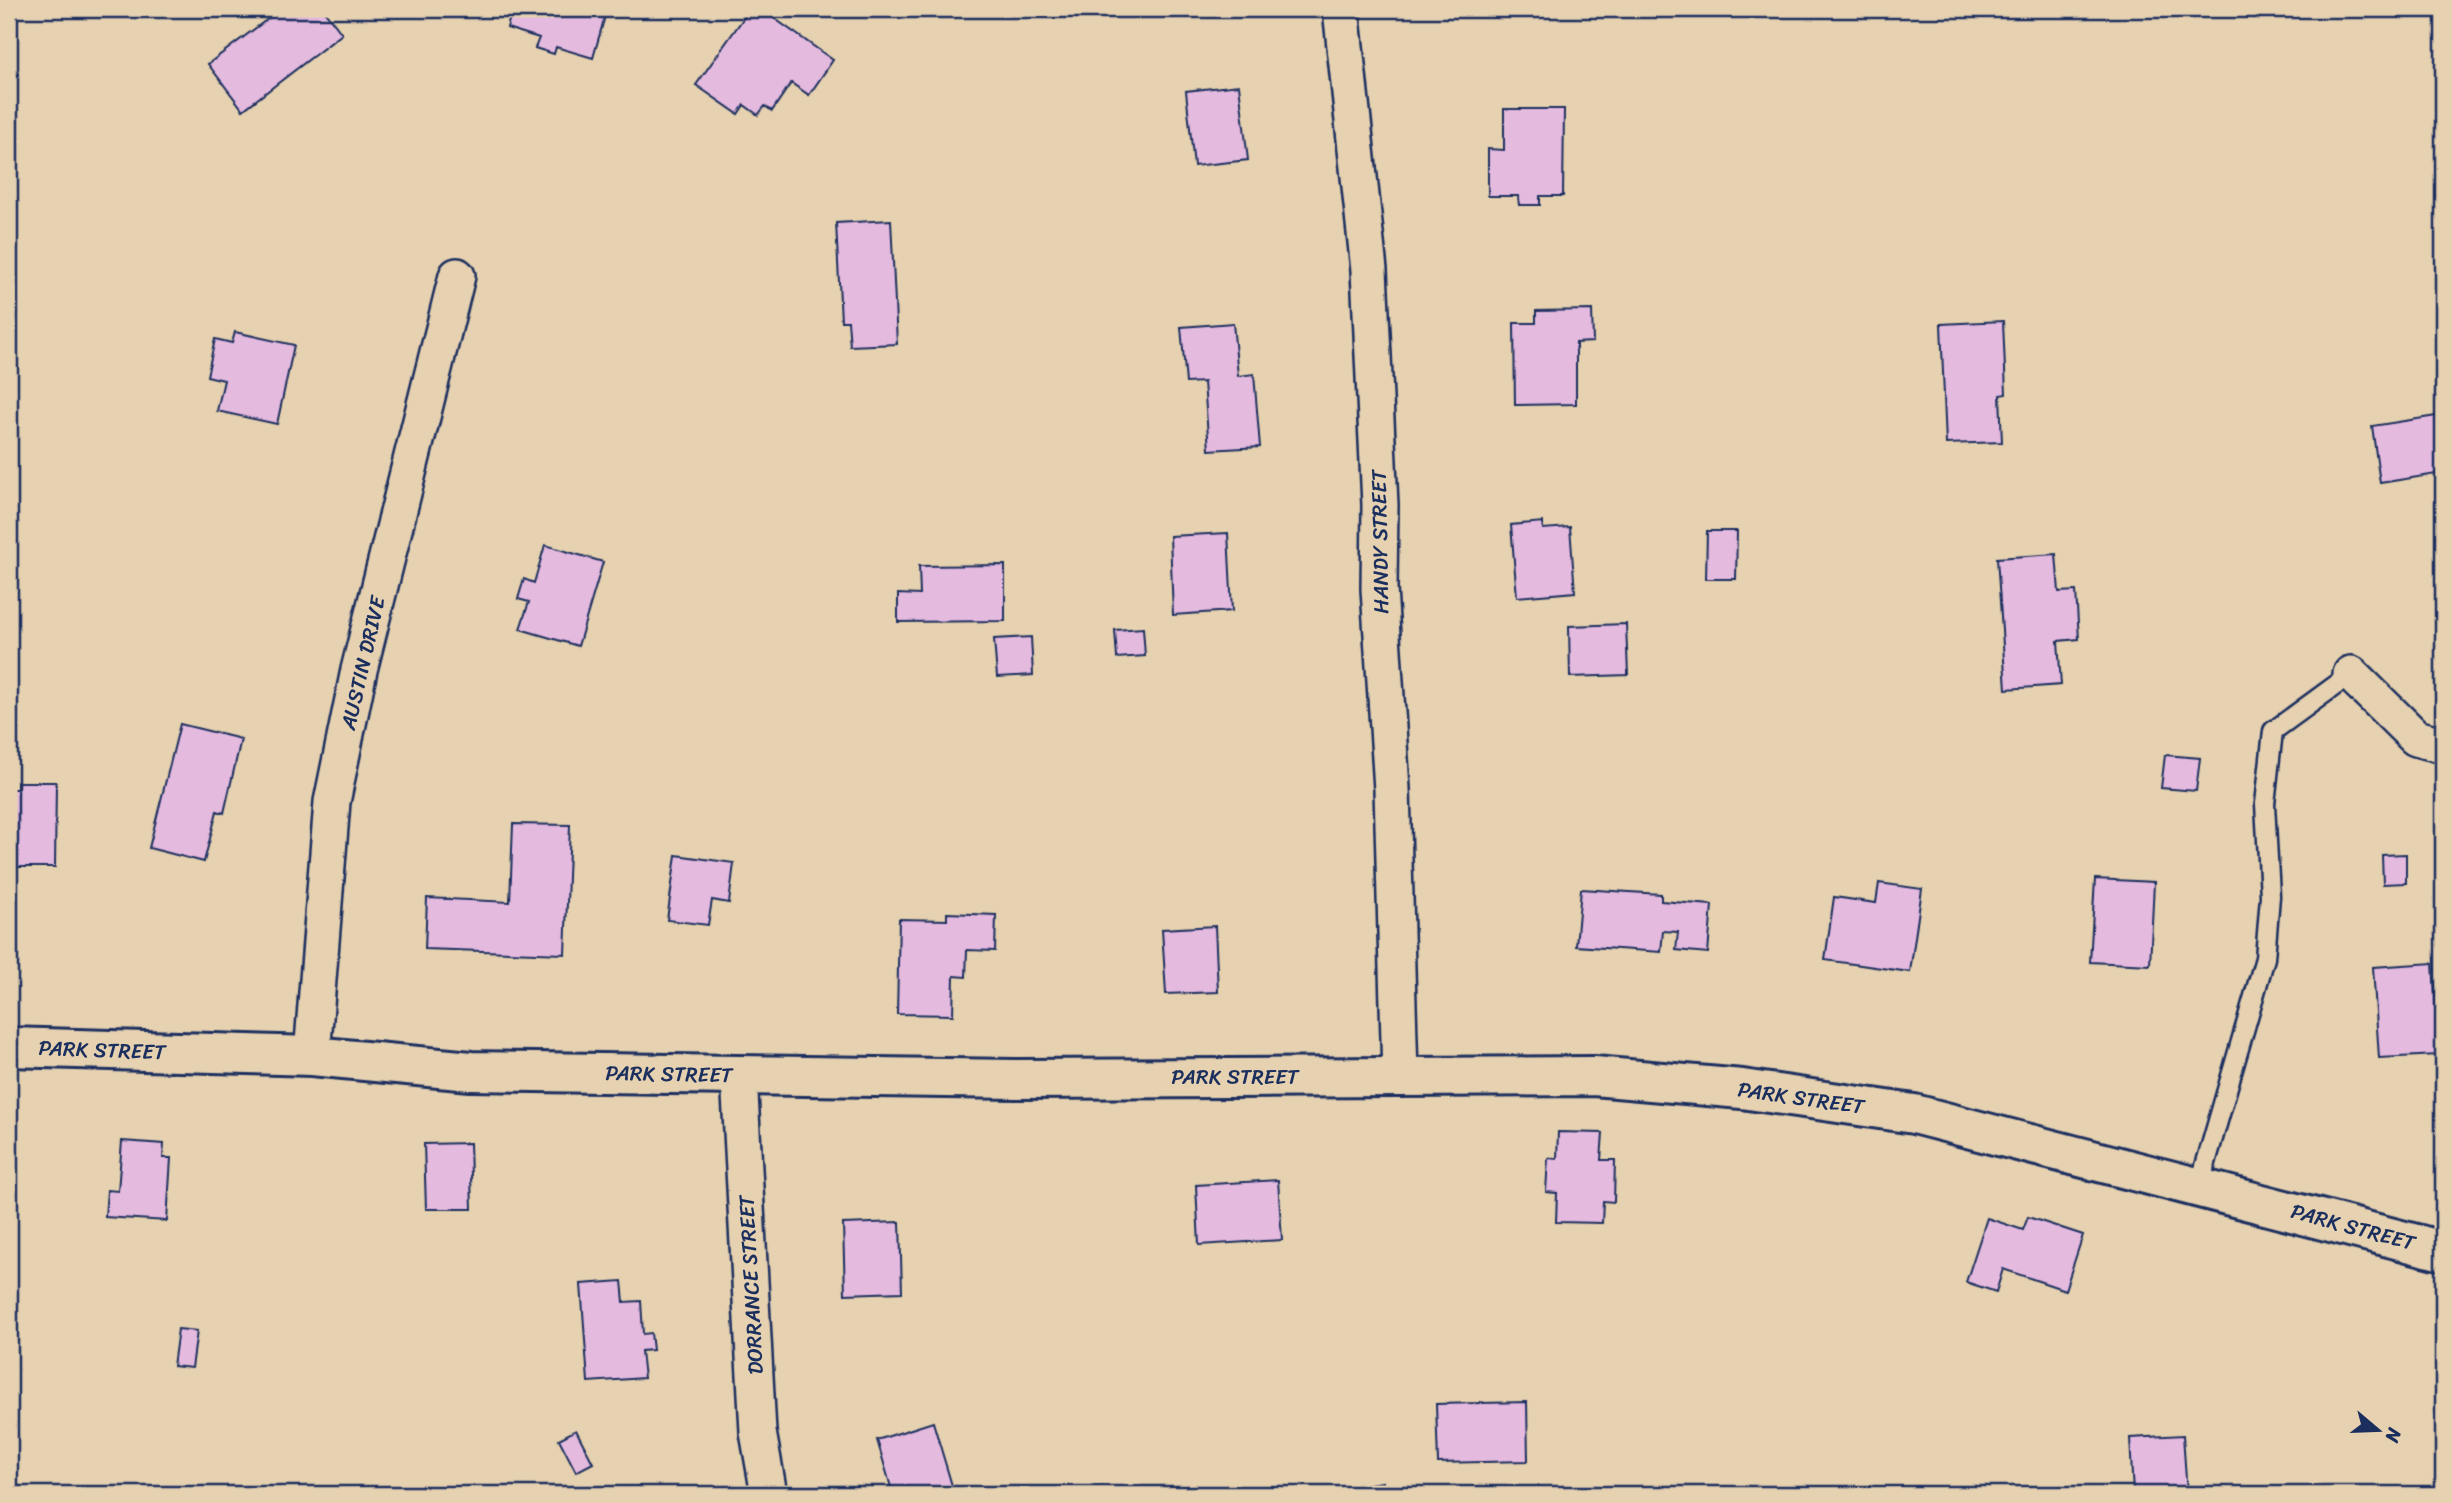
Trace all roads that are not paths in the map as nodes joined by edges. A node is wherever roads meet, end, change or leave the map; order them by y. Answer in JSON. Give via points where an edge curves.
{"nodes":[{"id":1,"x":1341,"y":9,"type":"edge"},
{"id":2,"x":457,"y":276,"type":"dead end"},
{"id":3,"x":2351,"y":674,"type":"joint"},
{"id":4,"x":2443,"y":745,"type":"edge"},
{"id":5,"x":9,"y":1046,"type":"edge"},
{"id":6,"x":312,"y":1056,"type":"junction"},
{"id":7,"x":739,"y":1075,"type":"junction"},
{"id":8,"x":1400,"y":1076,"type":"junction"},
{"id":9,"x":2199,"y":1186,"type":"junction"},
{"id":10,"x":2443,"y":1251,"type":"edge"},
{"id":11,"x":769,"y":1494,"type":"edge"}],
"edges":[{"from":1,"to":8,"type":"street","name":"HANDY STREET","via":[[1369,270]]},
{"from":2,"to":6,"type":"street","name":"AUSTIN DRIVE","via":[[359,670],[332,802]]},
{"from":3,"to":4,"type":"street","via":[[2416,738]]},
{"from":3,"to":9,"type":"lane","via":[[2273,731],[2265,804],[2270,896],[2265,958]]},
{"from":5,"to":6,"type":"main road","name":"PARK STREET"},
{"from":6,"to":7,"type":"main road","name":"PARK STREET","via":[[471,1071]]},
{"from":7,"to":8,"type":"main road","name":"PARK STREET","via":[[1016,1079]]},
{"from":7,"to":11,"type":"street","name":"DORRANCE STREET","via":[[758,1432]]},
{"from":8,"to":9,"type":"main road","name":"PARK STREET","via":[[1594,1076],[1742,1089],[1914,1114]]},
{"from":9,"to":10,"type":"main road","name":"PARK STREET"}]}
